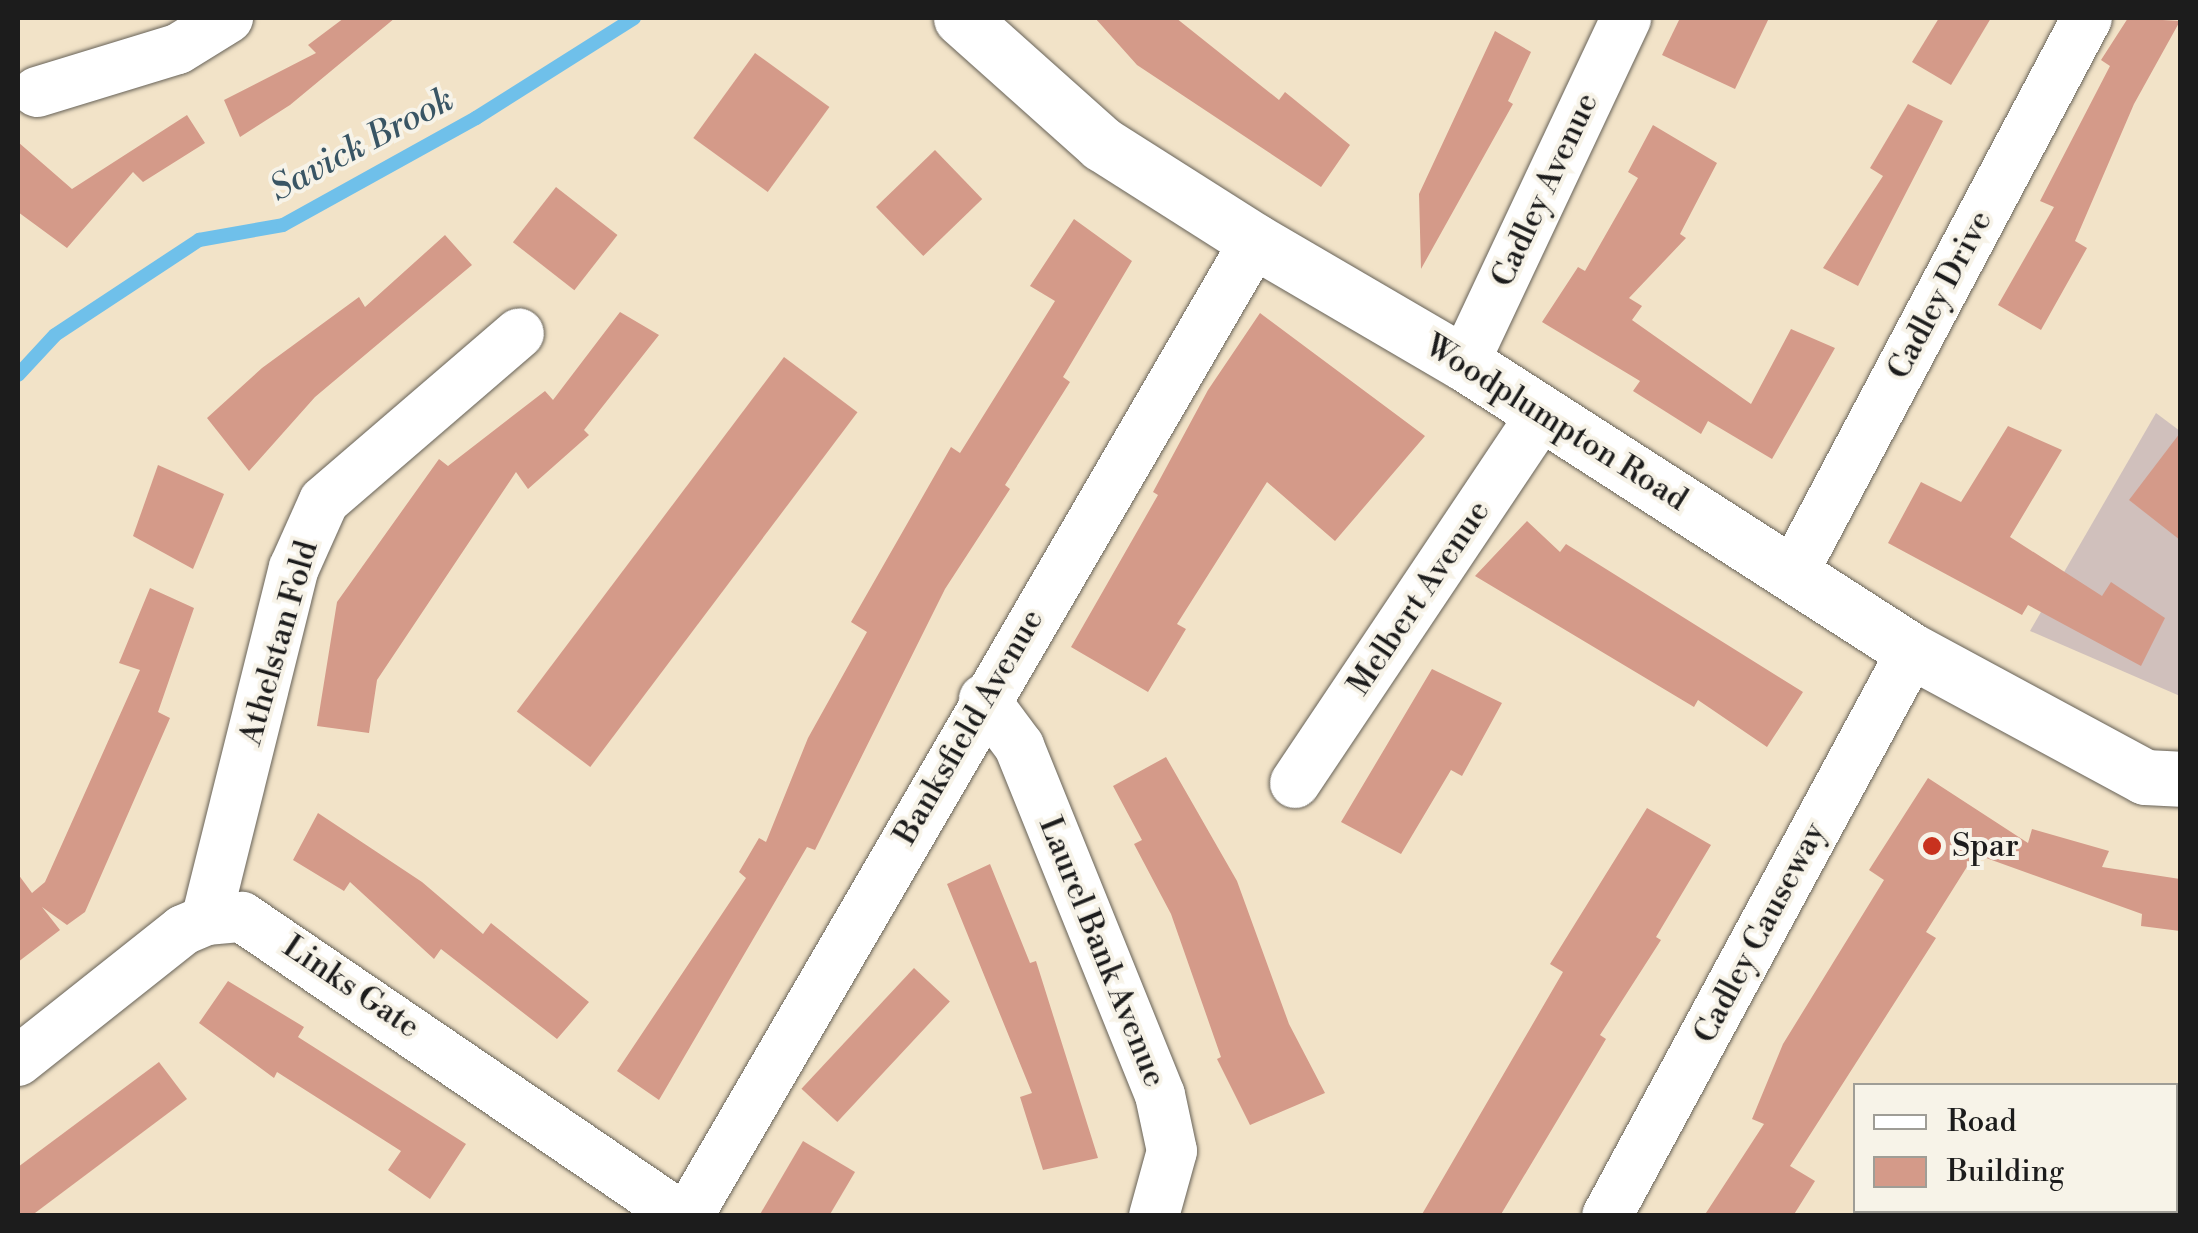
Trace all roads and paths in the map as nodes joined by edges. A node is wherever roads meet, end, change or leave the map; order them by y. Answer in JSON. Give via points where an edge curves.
{"nodes":[{"id":1,"x":228,"y":18,"type":"edge"},
{"id":2,"x":962,"y":18,"type":"edge"},
{"id":3,"x":1626,"y":18,"type":"edge"},
{"id":4,"x":2088,"y":18,"type":"edge"},
{"id":5,"x":37,"y":92,"type":"dead end"},
{"id":6,"x":1254,"y":241,"type":"junction"},
{"id":7,"x":519,"y":334,"type":"dead end"},
{"id":8,"x":1464,"y":363,"type":"junction"},
{"id":9,"x":1542,"y":412,"type":"junction"},
{"id":10,"x":1793,"y":574,"type":"junction"},
{"id":11,"x":1912,"y":651,"type":"junction"},
{"id":12,"x":984,"y":699,"type":"junction"},
{"id":13,"x":2180,"y":779,"type":"edge"},
{"id":14,"x":1295,"y":783,"type":"dead end"},
{"id":15,"x":206,"y":920,"type":"junction"},
{"id":16,"x":18,"y":1061,"type":"edge"},
{"id":17,"x":685,"y":1216,"type":"edge"},
{"id":18,"x":1154,"y":1216,"type":"edge"},
{"id":19,"x":1607,"y":1216,"type":"edge"}],
"edges":[{"from":1,"to":5,"type":"street","via":[[178,49]]},
{"from":2,"to":6,"type":"main road","name":"Woodplumpton Road","via":[[1102,144]]},
{"from":3,"to":8,"type":"street","name":"Cadley Avenue"},
{"from":4,"to":10,"type":"street","name":"Cadley Drive"},
{"from":6,"to":8,"type":"main road","name":"Woodplumpton Road"},
{"from":6,"to":12,"type":"street","name":"Banksfield Avenue"},
{"from":7,"to":15,"type":"street","name":"Athelstan Fold","via":[[324,501],[294,568]]},
{"from":8,"to":9,"type":"main road","name":"Woodplumpton Road"},
{"from":9,"to":10,"type":"main road","name":"Woodplumpton Road"},
{"from":9,"to":14,"type":"street","name":"Melbert Avenue"},
{"from":10,"to":11,"type":"main road","name":"Woodplumpton Road"},
{"from":11,"to":13,"type":"main road","name":"Woodplumpton Road","via":[[2145,777]]},
{"from":11,"to":19,"type":"street","name":"Cadley Causeway"},
{"from":12,"to":17,"type":"street","name":"Banksfield Avenue"},
{"from":12,"to":18,"type":"street","name":"Laurel Bank Avenue","via":[[1019,746],[1160,1095],[1172,1151]]},
{"from":15,"to":16,"type":"street"},
{"from":15,"to":17,"type":"street","name":"Links Gate","via":[[242,917],[278,937]]}]}
